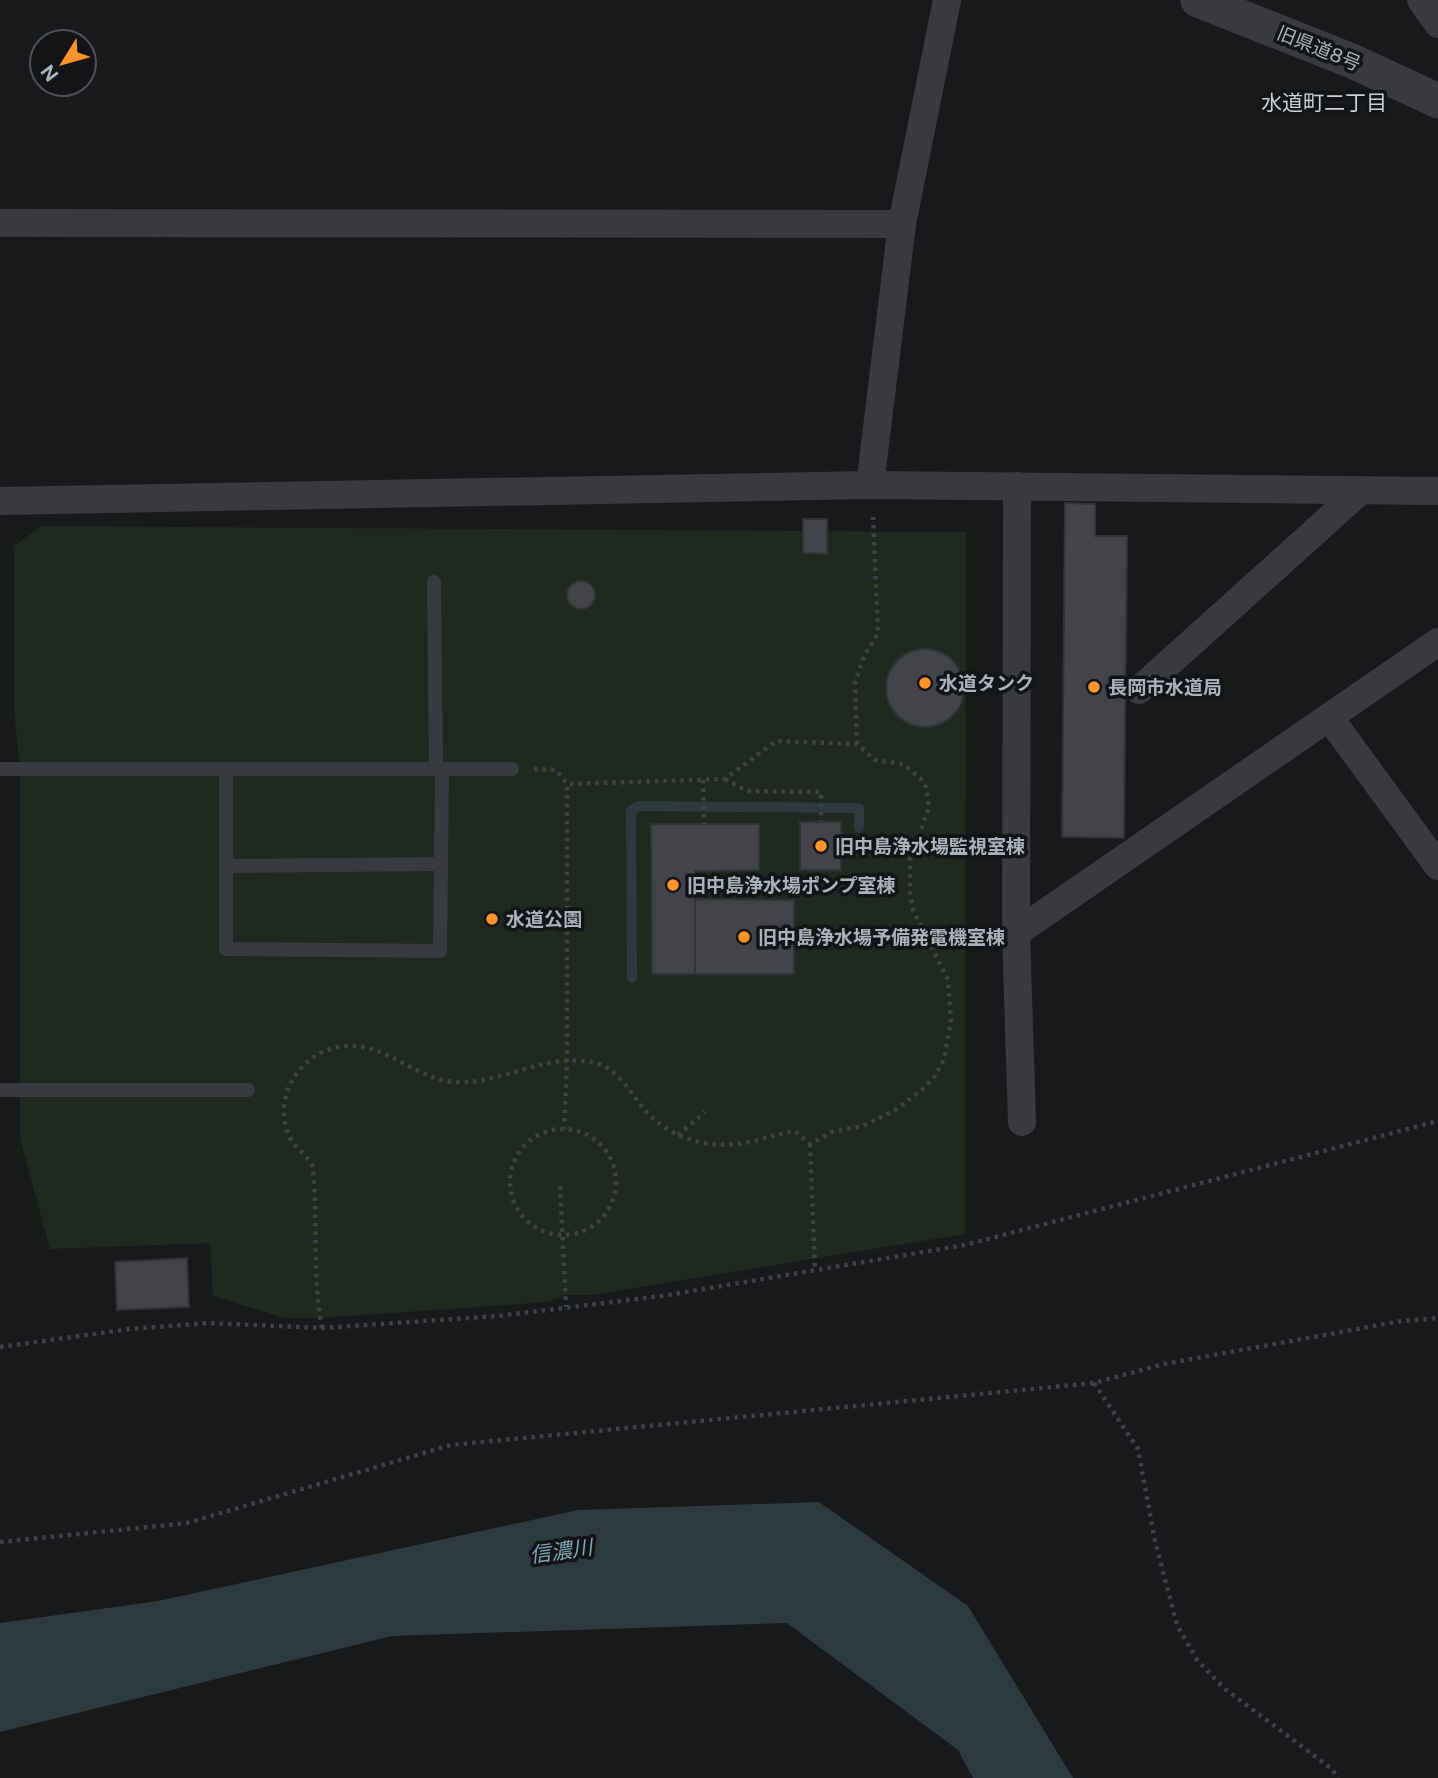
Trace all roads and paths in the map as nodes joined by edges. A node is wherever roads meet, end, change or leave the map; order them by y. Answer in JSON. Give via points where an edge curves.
{"nodes":[{"id":1,"x":947,"y":0,"type":"edge"},
{"id":2,"x":1198,"y":0,"type":"edge"},
{"id":3,"x":1421,"y":0,"type":"edge"},
{"id":4,"x":1438,"y":24,"type":"edge"},
{"id":5,"x":1438,"y":101,"type":"edge"},
{"id":6,"x":0,"y":223,"type":"edge"},
{"id":7,"x":902,"y":224,"type":"junction"},
{"id":8,"x":870,"y":485,"type":"junction"},
{"id":9,"x":1017,"y":486,"type":"junction"},
{"id":10,"x":1360,"y":491,"type":"junction"},
{"id":11,"x":1438,"y":491,"type":"edge"},
{"id":12,"x":0,"y":501,"type":"edge"},
{"id":13,"x":434,"y":582,"type":"dead end"},
{"id":14,"x":1438,"y":642,"type":"edge"},
{"id":15,"x":1139,"y":690,"type":"dead end"},
{"id":16,"x":1329,"y":717,"type":"junction"},
{"id":17,"x":858,"y":744,"type":"junction"},
{"id":18,"x":0,"y":769,"type":"edge"},
{"id":19,"x":226,"y":769,"type":"junction"},
{"id":20,"x":439,"y":769,"type":"junction"},
{"id":21,"x":512,"y":769,"type":"joint"},
{"id":22,"x":725,"y":779,"type":"junction"},
{"id":23,"x":703,"y":780,"type":"junction"},
{"id":24,"x":567,"y":784,"type":"junction"},
{"id":25,"x":821,"y":822,"type":"dead end"},
{"id":26,"x":704,"y":824,"type":"dead end"},
{"id":27,"x":1434,"y":850,"type":"edge"},
{"id":28,"x":441,"y":864,"type":"junction"},
{"id":29,"x":226,"y":866,"type":"junction"},
{"id":30,"x":1016,"y":933,"type":"junction"},
{"id":31,"x":567,"y":1062,"type":"junction"},
{"id":32,"x":0,"y":1090,"type":"edge"},
{"id":33,"x":248,"y":1090,"type":"dead end"},
{"id":34,"x":705,"y":1112,"type":"dead end"},
{"id":35,"x":1438,"y":1121,"type":"edge"},
{"id":36,"x":1022,"y":1122,"type":"dead end"},
{"id":37,"x":564,"y":1129,"type":"junction"},
{"id":38,"x":678,"y":1135,"type":"junction"},
{"id":39,"x":810,"y":1144,"type":"junction"},
{"id":40,"x":560,"y":1186,"type":"dead end"},
{"id":41,"x":564,"y":1236,"type":"junction"},
{"id":42,"x":816,"y":1270,"type":"junction"},
{"id":43,"x":566,"y":1307,"type":"junction"},
{"id":44,"x":1438,"y":1318,"type":"edge"},
{"id":45,"x":322,"y":1328,"type":"junction"},
{"id":46,"x":0,"y":1347,"type":"edge"},
{"id":47,"x":1094,"y":1383,"type":"junction"},
{"id":48,"x":0,"y":1542,"type":"edge"},
{"id":49,"x":1338,"y":1778,"type":"edge"}],
"edges":[{"from":1,"to":7,"type":"street"},
{"from":2,"to":5,"type":"street","name":"旧県道8号","via":[[1352,61]]},
{"from":3,"to":4,"type":"street"},
{"from":6,"to":7,"type":"street"},
{"from":7,"to":8,"type":"street"},
{"from":8,"to":9,"type":"street"},
{"from":8,"to":12,"type":"street"},
{"from":8,"to":17,"type":"path","via":[[878,633],[855,682]]},
{"from":9,"to":10,"type":"street"},
{"from":9,"to":30,"type":"street"},
{"from":10,"to":11,"type":"street"},
{"from":10,"to":15,"type":"street"},
{"from":13,"to":20,"type":"lane"},
{"from":14,"to":16,"type":"street"},
{"from":16,"to":27,"type":"street"},
{"from":16,"to":30,"type":"street"},
{"from":17,"to":22,"type":"path","via":[[776,741]]},
{"from":17,"to":39,"type":"path","via":[[875,760],[912,769],[926,787],[929,808],[911,858],[910,893],[913,910],[948,980],[950,1035],[935,1076],[909,1100],[879,1119],[832,1132]]},
{"from":18,"to":19,"type":"lane"},
{"from":19,"to":20,"type":"lane"},
{"from":19,"to":29,"type":"lane"},
{"from":20,"to":21,"type":"lane"},
{"from":20,"to":28,"type":"lane"},
{"from":21,"to":24,"type":"path","via":[[556,769]]},
{"from":22,"to":23,"type":"path"},
{"from":22,"to":25,"type":"path","via":[[747,791],[821,792]]},
{"from":23,"to":24,"type":"path"},
{"from":23,"to":26,"type":"path"},
{"from":24,"to":31,"type":"path"},
{"from":28,"to":29,"type":"lane"},
{"from":28,"to":29,"type":"lane","via":[[440,951],[226,949]]},
{"from":30,"to":36,"type":"street"},
{"from":31,"to":37,"type":"path"},
{"from":31,"to":38,"type":"path","via":[[601,1065],[612,1072],[649,1116]]},
{"from":31,"to":45,"type":"path","via":[[532,1065],[461,1082],[427,1076],[376,1050],[346,1046],[312,1058],[298,1070],[288,1087],[284,1122],[301,1154],[313,1165]]},
{"from":32,"to":33,"type":"lane"},
{"from":34,"to":38,"type":"path"},
{"from":35,"to":42,"type":"path","via":[[965,1245]]},
{"from":37,"to":41,"type":"path","via":[[578,1131],[604,1150],[615,1169],[617,1189],[613,1206],[600,1223]]},
{"from":37,"to":41,"type":"path","via":[[539,1133],[525,1143],[513,1161],[510,1182],[523,1216],[548,1234]]},
{"from":38,"to":39,"type":"path","via":[[733,1144],[795,1131]]},
{"from":39,"to":42,"type":"path"},
{"from":40,"to":41,"type":"path"},
{"from":41,"to":43,"type":"path"},
{"from":42,"to":43,"type":"path"},
{"from":43,"to":45,"type":"path"},
{"from":44,"to":47,"type":"path","via":[[1164,1364]]},
{"from":45,"to":46,"type":"path","via":[[208,1323]]},
{"from":47,"to":48,"type":"path","via":[[451,1445],[187,1523]]},
{"from":47,"to":49,"type":"path","via":[[1138,1449],[1177,1625],[1197,1660],[1225,1689]]}]}
